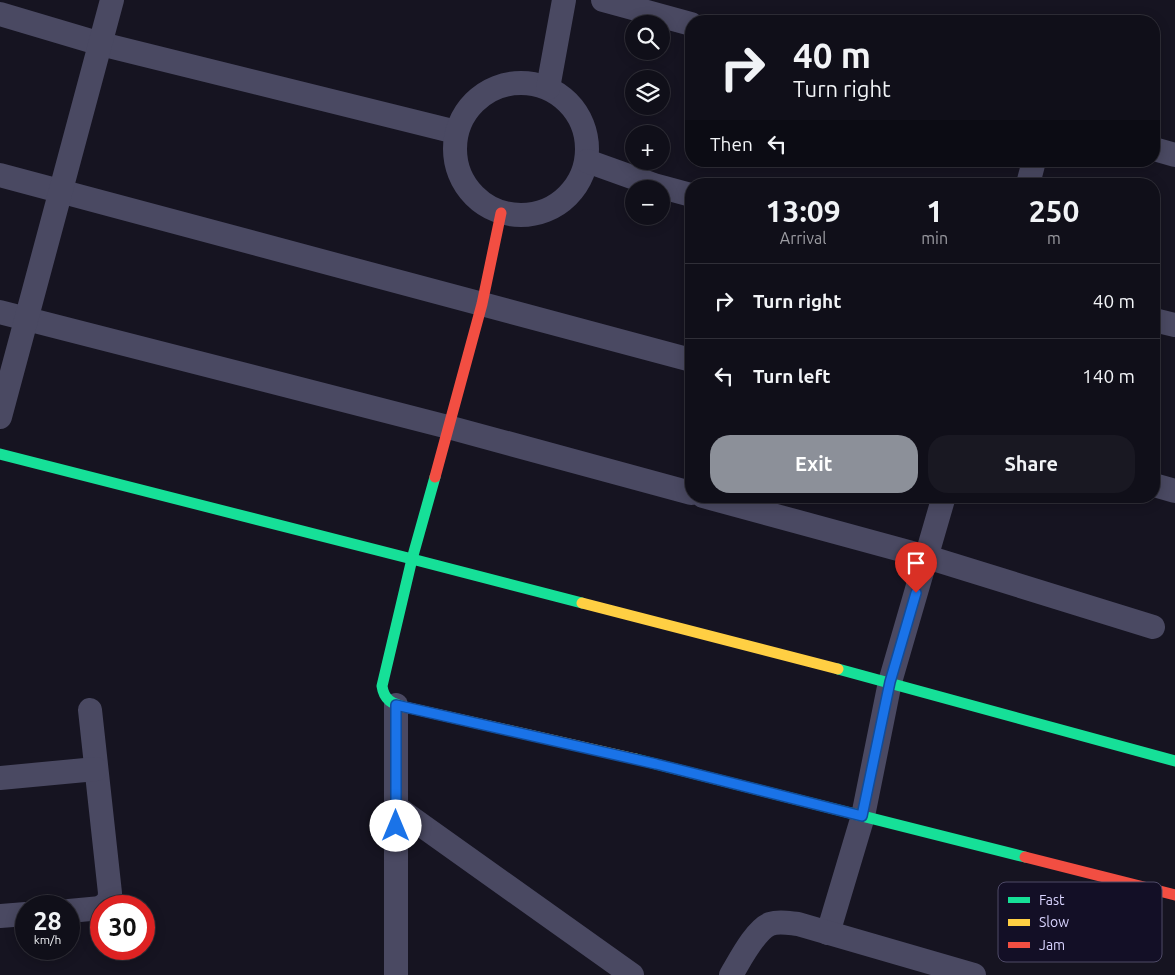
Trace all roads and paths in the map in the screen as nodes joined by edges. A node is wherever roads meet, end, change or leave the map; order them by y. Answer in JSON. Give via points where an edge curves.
{"nodes":[{"id":1,"x":112,"y":0,"type":"edge"},
{"id":2,"x":564,"y":0,"type":"edge"},
{"id":3,"x":603,"y":0,"type":"edge"},
{"id":4,"x":0,"y":14,"type":"edge"},
{"id":5,"x":685,"y":22,"type":"edge"},
{"id":6,"x":101,"y":44,"type":"junction"},
{"id":7,"x":548,"y":88,"type":"junction"},
{"id":8,"x":456,"y":132,"type":"junction"},
{"id":9,"x":1160,"y":151,"type":"edge"},
{"id":10,"x":1175,"y":155,"type":"edge"},
{"id":11,"x":587,"y":161,"type":"junction"},
{"id":12,"x":0,"y":175,"type":"edge"},
{"id":13,"x":61,"y":191,"type":"junction"},
{"id":14,"x":685,"y":193,"type":"edge"},
{"id":15,"x":501,"y":213,"type":"junction"},
{"id":16,"x":482,"y":304,"type":"junction"},
{"id":17,"x":0,"y":312,"type":"edge"},
{"id":18,"x":26,"y":319,"type":"junction"},
{"id":19,"x":1160,"y":321,"type":"edge"},
{"id":20,"x":1175,"y":325,"type":"edge"},
{"id":21,"x":685,"y":358,"type":"edge"},
{"id":22,"x":0,"y":417,"type":"edge"},
{"id":23,"x":448,"y":427,"type":"junction"},
{"id":24,"x":0,"y":454,"type":"edge"},
{"id":25,"x":1160,"y":486,"type":"edge"},
{"id":26,"x":1175,"y":490,"type":"edge"},
{"id":27,"x":685,"y":491,"type":"edge"},
{"id":28,"x":729,"y":503,"type":"edge"},
{"id":29,"x":942,"y":503,"type":"edge"},
{"id":30,"x":927,"y":557,"type":"junction"},
{"id":31,"x":412,"y":559,"type":"junction"},
{"id":32,"x":1153,"y":627,"type":"dead end"},
{"id":33,"x":890,"y":682,"type":"junction"},
{"id":34,"x":396,"y":705,"type":"junction"},
{"id":35,"x":90,"y":710,"type":"dead end"},
{"id":36,"x":1175,"y":761,"type":"edge"},
{"id":37,"x":96,"y":769,"type":"junction"},
{"id":38,"x":0,"y":778,"type":"edge"},
{"id":39,"x":396,"y":807,"type":"junction"},
{"id":40,"x":862,"y":816,"type":"junction"},
{"id":41,"x":1123,"y":882,"type":"edge"},
{"id":42,"x":1162,"y":892,"type":"edge"},
{"id":43,"x":110,"y":895,"type":"edge"},
{"id":44,"x":1175,"y":895,"type":"edge"},
{"id":45,"x":15,"y":915,"type":"edge"},
{"id":46,"x":0,"y":916,"type":"edge"},
{"id":47,"x":828,"y":933,"type":"junction"},
{"id":48,"x":396,"y":975,"type":"edge"},
{"id":49,"x":632,"y":975,"type":"edge"},
{"id":50,"x":731,"y":975,"type":"edge"},
{"id":51,"x":974,"y":975,"type":"edge"}],
"edges":[{"from":1,"to":6,"type":"street"},
{"from":2,"to":7,"type":"street"},
{"from":3,"to":5,"type":"street"},
{"from":4,"to":6,"type":"street"},
{"from":6,"to":8,"type":"street"},
{"from":6,"to":13,"type":"street"},
{"from":7,"to":8,"type":"street","via":[[526,82],[504,85],[485,93],[470,106]]},
{"from":7,"to":11,"type":"street","via":[[567,100],[580,118],[587,139]]},
{"from":8,"to":15,"type":"street","via":[[457,167],[466,187],[482,203]]},
{"from":9,"to":10,"type":"street"},
{"from":11,"to":14,"type":"street"},
{"from":11,"to":15,"type":"street","via":[[571,195],[556,207],[520,216]]},
{"from":12,"to":13,"type":"street"},
{"from":13,"to":16,"type":"street"},
{"from":13,"to":18,"type":"street"},
{"from":15,"to":16,"type":"street"},
{"from":16,"to":21,"type":"street"},
{"from":16,"to":23,"type":"street"},
{"from":17,"to":18,"type":"street"},
{"from":18,"to":22,"type":"street"},
{"from":18,"to":23,"type":"street"},
{"from":19,"to":20,"type":"street"},
{"from":23,"to":27,"type":"street"},
{"from":23,"to":31,"type":"street"},
{"from":24,"to":31,"type":"street"},
{"from":25,"to":26,"type":"street"},
{"from":28,"to":30,"type":"street"},
{"from":29,"to":30,"type":"street"},
{"from":30,"to":32,"type":"street"},
{"from":30,"to":33,"type":"street"},
{"from":31,"to":33,"type":"street"},
{"from":31,"to":34,"type":"street","via":[[382,686],[388,702]]},
{"from":33,"to":36,"type":"street"},
{"from":33,"to":40,"type":"street"},
{"from":34,"to":39,"type":"street"},
{"from":34,"to":40,"type":"street","via":[[656,764]]},
{"from":35,"to":37,"type":"street"},
{"from":37,"to":38,"type":"street"},
{"from":37,"to":43,"type":"street"},
{"from":39,"to":48,"type":"street"},
{"from":39,"to":49,"type":"street"},
{"from":40,"to":41,"type":"street"},
{"from":40,"to":47,"type":"street"},
{"from":42,"to":44,"type":"street"},
{"from":45,"to":46,"type":"street"},
{"from":47,"to":50,"type":"street","via":[[798,924],[781,922],[768,925],[759,932]]},
{"from":47,"to":51,"type":"street"}]}
